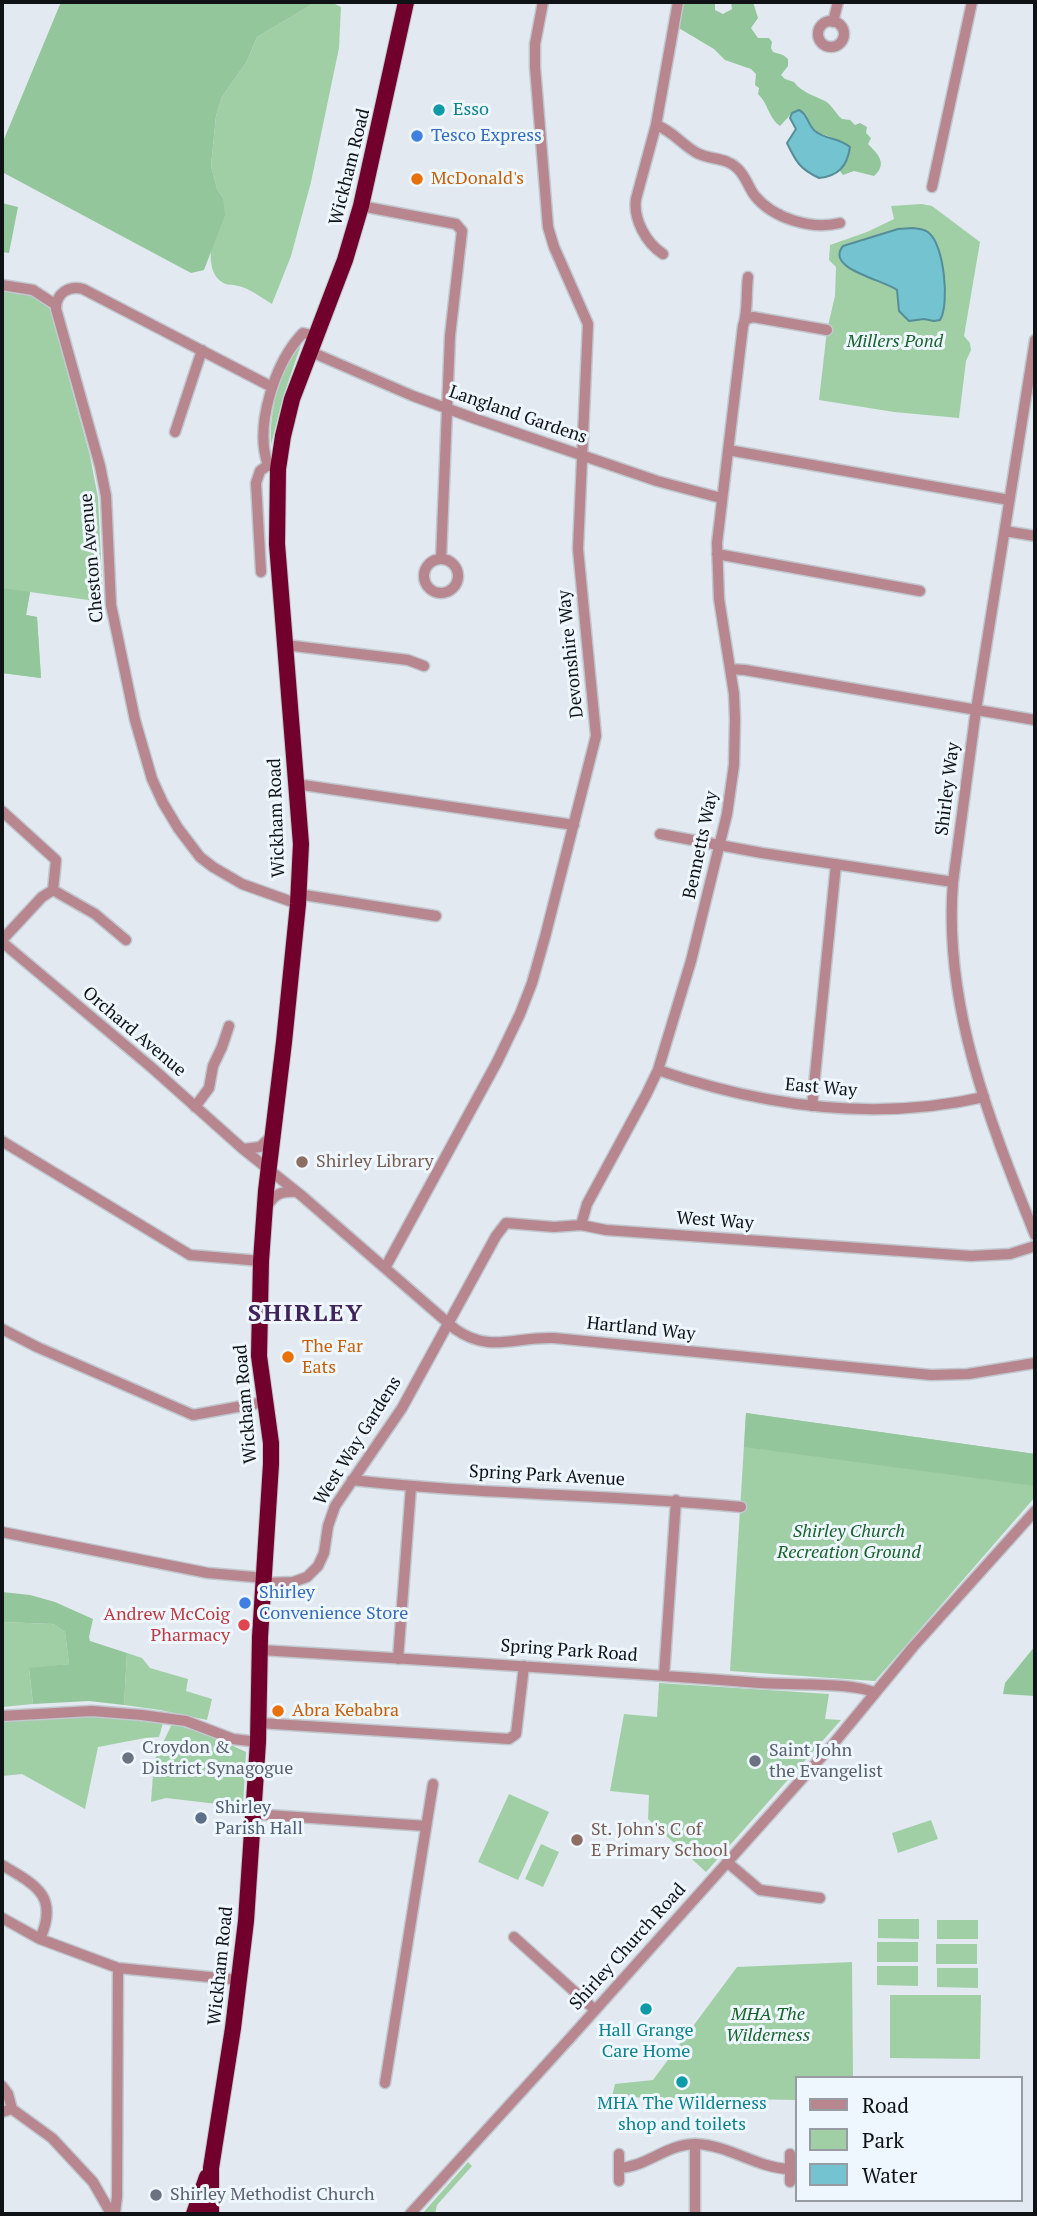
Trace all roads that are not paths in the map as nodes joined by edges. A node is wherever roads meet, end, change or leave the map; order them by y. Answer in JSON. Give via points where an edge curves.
{"nodes":[{"id":1,"x":406,"y":2,"type":"edge"},
{"id":2,"x":542,"y":2,"type":"edge"},
{"id":3,"x":678,"y":2,"type":"edge"},
{"id":4,"x":838,"y":2,"type":"edge"},
{"id":5,"x":972,"y":2,"type":"edge"},
{"id":6,"x":833,"y":22,"type":"dead end"},
{"id":7,"x":656,"y":125,"type":"junction"},
{"id":8,"x":932,"y":187,"type":"dead end"},
{"id":9,"x":362,"y":206,"type":"junction"},
{"id":10,"x":835,"y":228,"type":"dead end"},
{"id":11,"x":663,"y":254,"type":"dead end"},
{"id":12,"x":748,"y":277,"type":"dead end"},
{"id":13,"x":2,"y":285,"type":"edge"},
{"id":14,"x":56,"y":305,"type":"junction"},
{"id":15,"x":747,"y":318,"type":"junction"},
{"id":16,"x":827,"y":330,"type":"dead end"},
{"id":17,"x":1035,"y":340,"type":"edge"},
{"id":18,"x":312,"y":343,"type":"junction"},
{"id":19,"x":202,"y":350,"type":"junction"},
{"id":20,"x":1034,"y":356,"type":"edge"},
{"id":21,"x":272,"y":387,"type":"junction"},
{"id":22,"x":448,"y":409,"type":"junction"},
{"id":23,"x":175,"y":432,"type":"dead end"},
{"id":24,"x":728,"y":450,"type":"junction"},
{"id":25,"x":582,"y":456,"type":"junction"},
{"id":26,"x":273,"y":467,"type":"junction"},
{"id":27,"x":721,"y":498,"type":"junction"},
{"id":28,"x":1009,"y":500,"type":"junction"},
{"id":29,"x":1005,"y":531,"type":"junction"},
{"id":30,"x":1035,"y":536,"type":"edge"},
{"id":31,"x":717,"y":554,"type":"junction"},
{"id":32,"x":441,"y":559,"type":"dead end"},
{"id":33,"x":261,"y":572,"type":"dead end"},
{"id":34,"x":920,"y":591,"type":"dead end"},
{"id":35,"x":286,"y":645,"type":"junction"},
{"id":36,"x":424,"y":666,"type":"dead end"},
{"id":37,"x":730,"y":669,"type":"junction"},
{"id":38,"x":976,"y":710,"type":"junction"},
{"id":39,"x":1035,"y":720,"type":"edge"},
{"id":40,"x":296,"y":784,"type":"junction"},
{"id":41,"x":2,"y":811,"type":"edge"},
{"id":42,"x":573,"y":825,"type":"junction"},
{"id":43,"x":660,"y":834,"type":"dead end"},
{"id":44,"x":721,"y":846,"type":"junction"},
{"id":45,"x":836,"y":864,"type":"junction"},
{"id":46,"x":953,"y":882,"type":"junction"},
{"id":47,"x":53,"y":890,"type":"junction"},
{"id":48,"x":298,"y":899,"type":"junction"},
{"id":49,"x":436,"y":916,"type":"dead end"},
{"id":50,"x":126,"y":940,"type":"dead end"},
{"id":51,"x":2,"y":941,"type":"edge"},
{"id":52,"x":229,"y":1026,"type":"dead end"},
{"id":53,"x":658,"y":1070,"type":"junction"},
{"id":54,"x":984,"y":1097,"type":"junction"},
{"id":55,"x":812,"y":1106,"type":"junction"},
{"id":56,"x":195,"y":1107,"type":"junction"},
{"id":57,"x":273,"y":1135,"type":"junction"},
{"id":58,"x":2,"y":1141,"type":"edge"},
{"id":59,"x":243,"y":1149,"type":"junction"},
{"id":60,"x":270,"y":1170,"type":"junction"},
{"id":61,"x":297,"y":1192,"type":"junction"},
{"id":62,"x":265,"y":1210,"type":"junction"},
{"id":63,"x":581,"y":1225,"type":"junction"},
{"id":64,"x":1035,"y":1235,"type":"edge"},
{"id":65,"x":1035,"y":1246,"type":"edge"},
{"id":66,"x":261,"y":1261,"type":"junction"},
{"id":67,"x":385,"y":1268,"type":"junction"},
{"id":68,"x":448,"y":1322,"type":"junction"},
{"id":69,"x":2,"y":1329,"type":"edge"},
{"id":70,"x":1035,"y":1363,"type":"edge"},
{"id":71,"x":264,"y":1402,"type":"junction"},
{"id":72,"x":352,"y":1480,"type":"junction"},
{"id":73,"x":411,"y":1487,"type":"junction"},
{"id":74,"x":676,"y":1500,"type":"junction"},
{"id":75,"x":741,"y":1507,"type":"dead end"},
{"id":76,"x":1035,"y":1511,"type":"edge"},
{"id":77,"x":2,"y":1532,"type":"edge"},
{"id":78,"x":264,"y":1580,"type":"junction"},
{"id":79,"x":260,"y":1650,"type":"junction"},
{"id":80,"x":398,"y":1659,"type":"junction"},
{"id":81,"x":524,"y":1666,"type":"junction"},
{"id":82,"x":664,"y":1675,"type":"junction"},
{"id":83,"x":875,"y":1693,"type":"junction"},
{"id":84,"x":2,"y":1716,"type":"edge"},
{"id":85,"x":259,"y":1723,"type":"junction"},
{"id":86,"x":258,"y":1742,"type":"junction"},
{"id":87,"x":433,"y":1784,"type":"dead end"},
{"id":88,"x":254,"y":1814,"type":"junction"},
{"id":89,"x":426,"y":1826,"type":"junction"},
{"id":90,"x":727,"y":1862,"type":"junction"},
{"id":91,"x":2,"y":1865,"type":"edge"},
{"id":92,"x":820,"y":1898,"type":"dead end"},
{"id":93,"x":2,"y":1918,"type":"edge"},
{"id":94,"x":514,"y":1937,"type":"dead end"},
{"id":95,"x":40,"y":1939,"type":"junction"},
{"id":96,"x":118,"y":1968,"type":"junction"},
{"id":97,"x":240,"y":1980,"type":"junction"},
{"id":98,"x":595,"y":2010,"type":"junction"},
{"id":99,"x":385,"y":2083,"type":"dead end"},
{"id":100,"x":2,"y":2086,"type":"edge"},
{"id":101,"x":7,"y":2110,"type":"edge"},
{"id":102,"x":695,"y":2144,"type":"junction"},
{"id":103,"x":619,"y":2154,"type":"dead end"},
{"id":104,"x":790,"y":2154,"type":"dead end"},
{"id":105,"x":211,"y":2168,"type":"junction"},
{"id":106,"x":619,"y":2168,"type":"junction"},
{"id":107,"x":789,"y":2169,"type":"junction"},
{"id":108,"x":117,"y":2175,"type":"junction"},
{"id":109,"x":619,"y":2181,"type":"dead end"},
{"id":110,"x":93,"y":2182,"type":"junction"},
{"id":111,"x":790,"y":2182,"type":"dead end"},
{"id":112,"x":115,"y":2213,"type":"edge"},
{"id":113,"x":194,"y":2214,"type":"edge"},
{"id":114,"x":211,"y":2214,"type":"edge"},
{"id":115,"x":410,"y":2214,"type":"edge"},
{"id":116,"x":695,"y":2214,"type":"edge"}],
"edges":[{"from":1,"to":9,"type":"highway","name":"Wickham Road"},
{"from":2,"to":25,"type":"street","name":"Devonshire Way","via":[[535,44],[549,232],[588,324]]},
{"from":3,"to":7,"type":"street"},
{"from":4,"to":6,"type":"street"},
{"from":5,"to":8,"type":"street"},
{"from":7,"to":10,"type":"street","via":[[698,154],[734,165],[771,210]]},
{"from":7,"to":11,"type":"street","via":[[635,207],[639,224]]},
{"from":9,"to":18,"type":"highway","name":"Wickham Road"},
{"from":9,"to":22,"type":"street","via":[[461,228],[450,328]]},
{"from":12,"to":15,"type":"street","name":"Bennetts Way"},
{"from":13,"to":14,"type":"street","via":[[33,290]]},
{"from":14,"to":19,"type":"street","via":[[65,290],[80,288]]},
{"from":14,"to":48,"type":"street","name":"Cheston Avenue","via":[[100,466],[106,496],[111,605],[152,779],[178,828],[206,862],[242,884]]},
{"from":15,"to":16,"type":"street"},
{"from":15,"to":24,"type":"street","name":"Bennetts Way"},
{"from":17,"to":20,"type":"street","name":"Shirley Way"},
{"from":18,"to":21,"type":"street","name":"Wickham Road","via":[[303,332],[293,342]]},
{"from":18,"to":22,"type":"street","name":"Langland Gardens"},
{"from":18,"to":26,"type":"highway","name":"Wickham Road"},
{"from":19,"to":21,"type":"street"},
{"from":19,"to":23,"type":"street"},
{"from":20,"to":28,"type":"street","name":"Shirley Way"},
{"from":21,"to":26,"type":"street","name":"Wickham Road","via":[[264,445]]},
{"from":22,"to":25,"type":"street","name":"Langland Gardens"},
{"from":22,"to":32,"type":"street"},
{"from":24,"to":27,"type":"street","name":"Bennetts Way"},
{"from":24,"to":28,"type":"street"},
{"from":25,"to":27,"type":"street","name":"Langland Gardens"},
{"from":25,"to":42,"type":"street","name":"Devonshire Way","via":[[579,556],[596,731]]},
{"from":26,"to":33,"type":"street","name":"Wickham Road","via":[[260,471],[256,483]]},
{"from":26,"to":35,"type":"highway","name":"Wickham Road"},
{"from":27,"to":31,"type":"street","name":"Bennetts Way"},
{"from":28,"to":29,"type":"street","name":"Shirley Way"},
{"from":29,"to":30,"type":"street"},
{"from":29,"to":38,"type":"street","name":"Shirley Way"},
{"from":31,"to":34,"type":"street"},
{"from":31,"to":37,"type":"street","name":"Bennetts Way"},
{"from":35,"to":36,"type":"street","via":[[408,660]]},
{"from":35,"to":40,"type":"highway","name":"Wickham Road"},
{"from":37,"to":38,"type":"street"},
{"from":37,"to":44,"type":"street","name":"Bennetts Way","via":[[734,765]]},
{"from":38,"to":39,"type":"street"},
{"from":38,"to":46,"type":"street","name":"Shirley Way"},
{"from":40,"to":42,"type":"street"},
{"from":40,"to":48,"type":"highway","name":"Wickham Road","via":[[301,845]]},
{"from":41,"to":47,"type":"street","via":[[56,860]]},
{"from":42,"to":67,"type":"street","name":"Devonshire Way","via":[[520,1014]]},
{"from":43,"to":44,"type":"street"},
{"from":44,"to":45,"type":"street"},
{"from":44,"to":53,"type":"street","name":"Bennetts Way"},
{"from":45,"to":46,"type":"street"},
{"from":45,"to":55,"type":"street"},
{"from":46,"to":54,"type":"street","name":"Shirley Way","via":[[959,1003]]},
{"from":47,"to":50,"type":"street","via":[[95,914]]},
{"from":47,"to":51,"type":"street"},
{"from":48,"to":49,"type":"street","name":"Cheston Avenue"},
{"from":48,"to":57,"type":"highway","name":"Wickham Road"},
{"from":51,"to":56,"type":"street","name":"Orchard Avenue"},
{"from":52,"to":56,"type":"street","via":[[209,1088]]},
{"from":53,"to":55,"type":"street","name":"East Way","via":[[752,1097]]},
{"from":53,"to":63,"type":"street","name":"Bennetts Way","via":[[587,1204]]},
{"from":54,"to":55,"type":"street","name":"East Way","via":[[904,1108]]},
{"from":54,"to":64,"type":"street","name":"Shirley Way"},
{"from":56,"to":59,"type":"street","name":"Orchard Avenue"},
{"from":57,"to":59,"type":"street","via":[[260,1147]]},
{"from":57,"to":60,"type":"highway","name":"Wickham Road"},
{"from":58,"to":66,"type":"street","via":[[190,1255]]},
{"from":59,"to":60,"type":"street","name":"Orchard Avenue"},
{"from":60,"to":61,"type":"street","name":"Hartland Way"},
{"from":60,"to":62,"type":"highway","name":"Wickham Road"},
{"from":61,"to":62,"type":"street","via":[[279,1192]]},
{"from":61,"to":67,"type":"street","name":"Hartland Way"},
{"from":62,"to":66,"type":"highway","name":"Wickham Road"},
{"from":63,"to":65,"type":"street","name":"West Way","via":[[971,1256],[1010,1254]]},
{"from":63,"to":68,"type":"street","name":"West Way","via":[[503,1225]]},
{"from":66,"to":71,"type":"highway","name":"Wickham Road","via":[[259,1348]]},
{"from":67,"to":68,"type":"street","name":"Hartland Way"},
{"from":68,"to":70,"type":"street","name":"Hartland Way","via":[[469,1338],[492,1343],[554,1338],[921,1374],[955,1375]]},
{"from":68,"to":72,"type":"street","name":"West Way Gardens","via":[[401,1408]]},
{"from":69,"to":71,"type":"street","via":[[193,1415]]},
{"from":71,"to":78,"type":"highway","name":"Wickham Road","via":[[271,1454]]},
{"from":72,"to":73,"type":"street","name":"Spring Park Avenue"},
{"from":72,"to":78,"type":"street","name":"West Way Gardens","via":[[331,1513],[324,1553],[313,1572],[293,1582]]},
{"from":73,"to":74,"type":"street","name":"Spring Park Avenue"},
{"from":73,"to":80,"type":"street"},
{"from":74,"to":75,"type":"street","name":"Spring Park Avenue"},
{"from":74,"to":82,"type":"street"},
{"from":76,"to":83,"type":"street","name":"Shirley Church Road"},
{"from":77,"to":78,"type":"street","name":"West Way Gardens"},
{"from":78,"to":79,"type":"highway","name":"Wickham Road"},
{"from":79,"to":80,"type":"street","name":"Spring Park Road"},
{"from":79,"to":85,"type":"highway","name":"Wickham Road"},
{"from":80,"to":81,"type":"street","name":"Spring Park Road"},
{"from":81,"to":82,"type":"street","name":"Spring Park Road"},
{"from":81,"to":85,"type":"street","via":[[516,1734],[509,1740]]},
{"from":82,"to":83,"type":"street","name":"Spring Park Road"},
{"from":83,"to":90,"type":"street","name":"Shirley Church Road"},
{"from":84,"to":86,"type":"street","via":[[92,1711],[142,1715],[186,1721],[233,1739]]},
{"from":85,"to":86,"type":"highway","name":"Wickham Road"},
{"from":86,"to":88,"type":"highway","name":"Wickham Road"},
{"from":87,"to":89,"type":"street"},
{"from":88,"to":89,"type":"street"},
{"from":88,"to":97,"type":"highway","name":"Wickham Road"},
{"from":89,"to":99,"type":"street"},
{"from":90,"to":92,"type":"street","via":[[760,1889]]},
{"from":90,"to":98,"type":"street","name":"Shirley Church Road"},
{"from":91,"to":95,"type":"street","via":[[45,1897],[47,1918]]},
{"from":93,"to":95,"type":"street"},
{"from":94,"to":98,"type":"street"},
{"from":95,"to":96,"type":"street"},
{"from":96,"to":97,"type":"street"},
{"from":96,"to":108,"type":"street"},
{"from":97,"to":105,"type":"highway","name":"Wickham Road"},
{"from":98,"to":115,"type":"street","name":"Shirley Church Road"},
{"from":100,"to":101,"type":"street","via":[[8,2094]]},
{"from":101,"to":110,"type":"street","via":[[52,2138]]},
{"from":102,"to":106,"type":"street","via":[[672,2148],[637,2166]]},
{"from":102,"to":107,"type":"street"},
{"from":102,"to":116,"type":"street"},
{"from":103,"to":106,"type":"street"},
{"from":104,"to":107,"type":"street"},
{"from":105,"to":113,"type":"highway","name":"Wickham Road"},
{"from":105,"to":114,"type":"highway","name":"Wickham Road"},
{"from":106,"to":109,"type":"street"},
{"from":107,"to":111,"type":"street"},
{"from":108,"to":110,"type":"street"},
{"from":108,"to":112,"type":"street"},
{"from":110,"to":112,"type":"street"}]}
